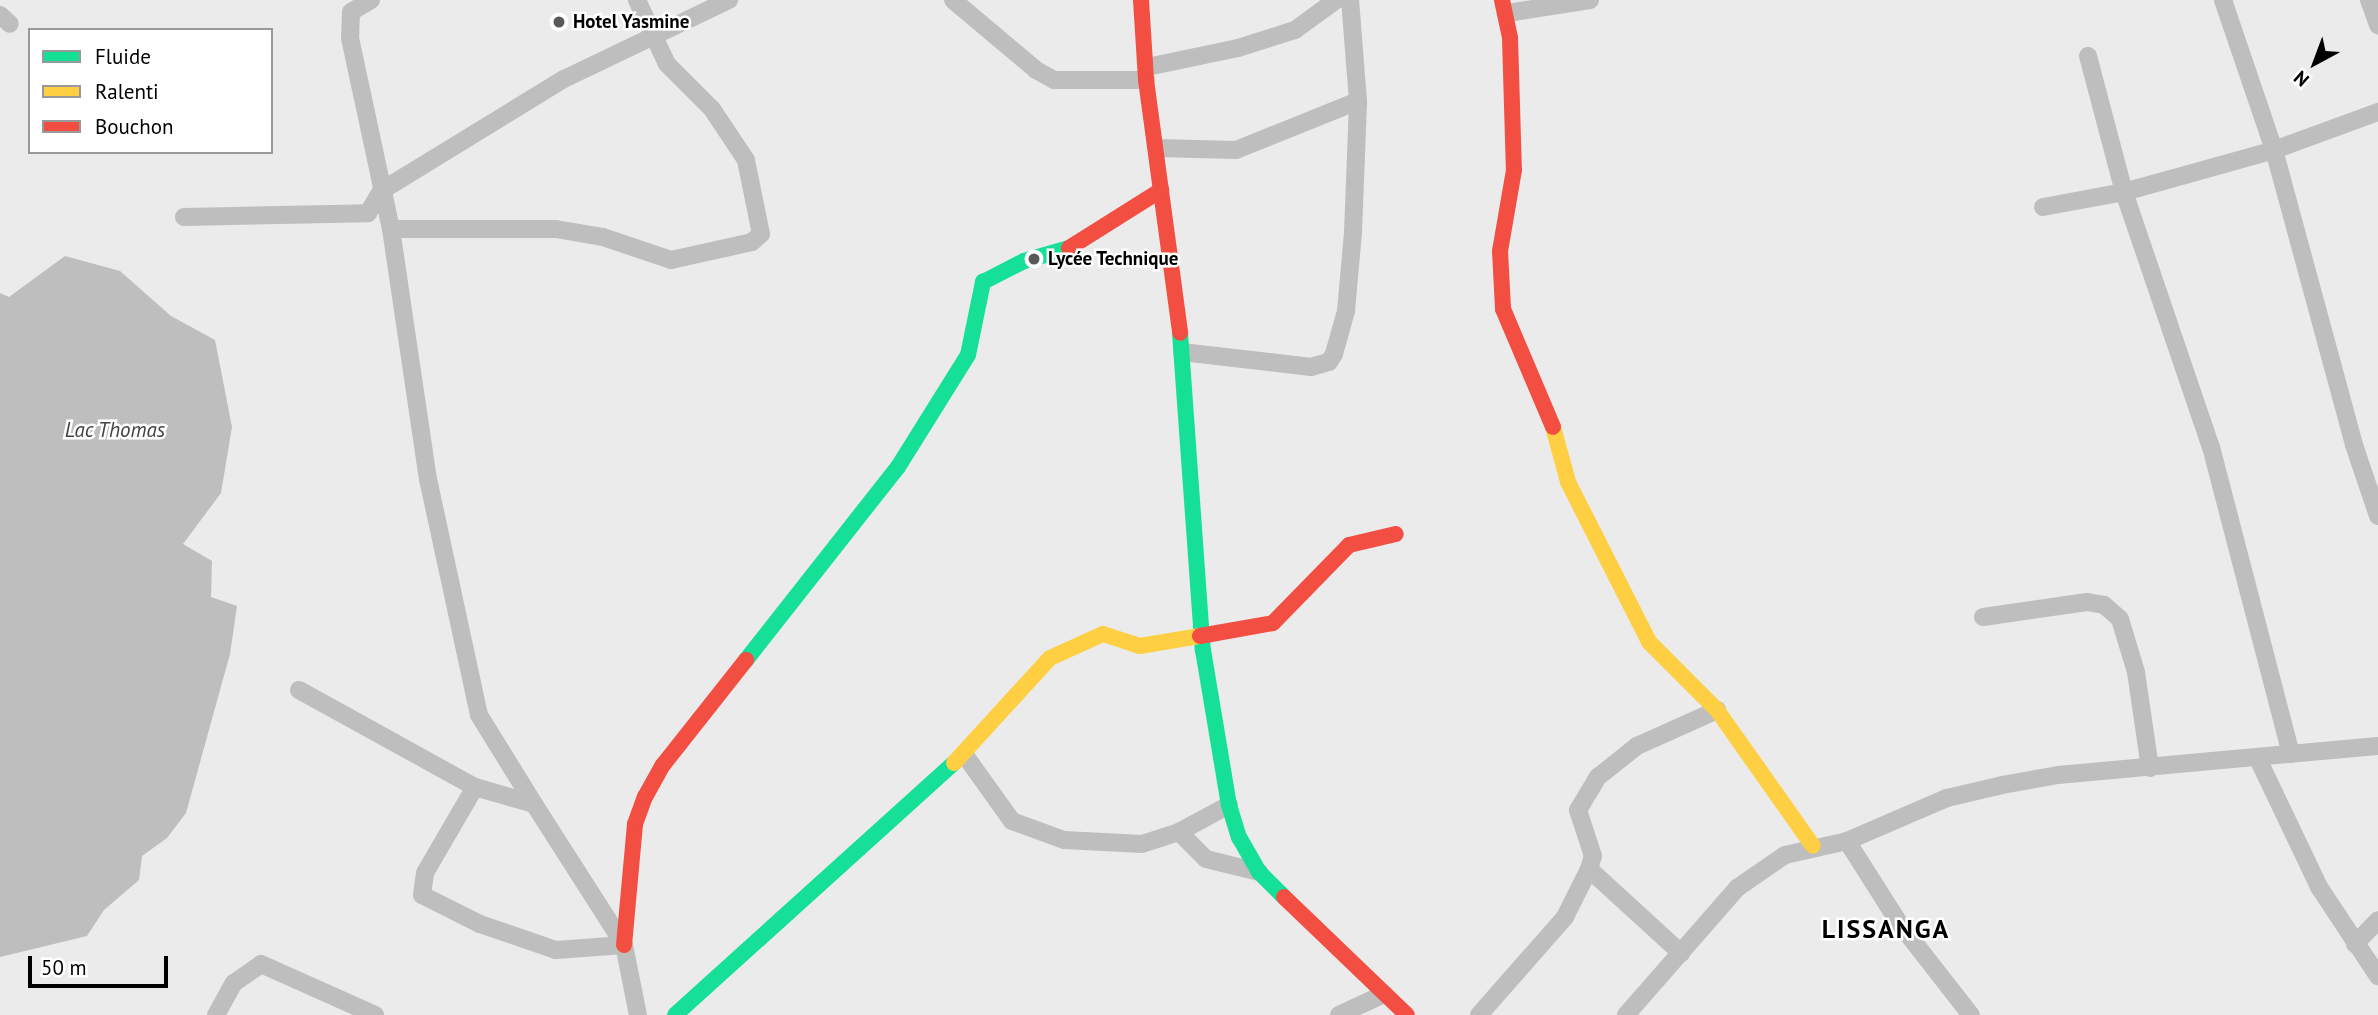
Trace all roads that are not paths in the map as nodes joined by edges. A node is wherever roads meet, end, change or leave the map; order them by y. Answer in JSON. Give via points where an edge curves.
{"nodes":[{"id":1,"x":371,"y":0,"type":"edge"},
{"id":2,"x":637,"y":0,"type":"edge"},
{"id":3,"x":729,"y":0,"type":"edge"},
{"id":4,"x":953,"y":0,"type":"edge"},
{"id":5,"x":1141,"y":0,"type":"edge"},
{"id":6,"x":1336,"y":0,"type":"edge"},
{"id":7,"x":1350,"y":0,"type":"edge"},
{"id":8,"x":1590,"y":0,"type":"edge"},
{"id":9,"x":2222,"y":0,"type":"edge"},
{"id":10,"x":2369,"y":0,"type":"edge"},
{"id":11,"x":1504,"y":7,"type":"edge"},
{"id":12,"x":2378,"y":25,"type":"edge"},
{"id":13,"x":650,"y":37,"type":"junction"},
{"id":14,"x":2088,"y":56,"type":"dead end"},
{"id":15,"x":1147,"y":74,"type":"junction"},
{"id":16,"x":1358,"y":101,"type":"junction"},
{"id":17,"x":2378,"y":113,"type":"edge"},
{"id":18,"x":1157,"y":148,"type":"junction"},
{"id":19,"x":2274,"y":150,"type":"junction"},
{"id":20,"x":1161,"y":190,"type":"junction"},
{"id":21,"x":381,"y":191,"type":"junction"},
{"id":22,"x":2124,"y":192,"type":"junction"},
{"id":23,"x":2043,"y":207,"type":"dead end"},
{"id":24,"x":184,"y":217,"type":"dead end"},
{"id":25,"x":391,"y":229,"type":"junction"},
{"id":26,"x":1182,"y":352,"type":"junction"},
{"id":27,"x":2378,"y":516,"type":"edge"},
{"id":28,"x":1396,"y":534,"type":"dead end"},
{"id":29,"x":1983,"y":617,"type":"dead end"},
{"id":30,"x":1201,"y":635,"type":"junction"},
{"id":31,"x":299,"y":690,"type":"dead end"},
{"id":32,"x":1717,"y":710,"type":"junction"},
{"id":33,"x":2378,"y":746,"type":"edge"},
{"id":34,"x":964,"y":754,"type":"junction"},
{"id":35,"x":2291,"y":754,"type":"junction"},
{"id":36,"x":2258,"y":759,"type":"junction"},
{"id":37,"x":2150,"y":768,"type":"junction"},
{"id":38,"x":475,"y":787,"type":"junction"},
{"id":39,"x":534,"y":804,"type":"junction"},
{"id":40,"x":1229,"y":805,"type":"junction"},
{"id":41,"x":1179,"y":832,"type":"junction"},
{"id":42,"x":1847,"y":841,"type":"junction"},
{"id":43,"x":1813,"y":846,"type":"junction"},
{"id":44,"x":1589,"y":869,"type":"junction"},
{"id":45,"x":1259,"y":873,"type":"junction"},
{"id":46,"x":2378,"y":920,"type":"edge"},
{"id":47,"x":2355,"y":944,"type":"junction"},
{"id":48,"x":624,"y":946,"type":"junction"},
{"id":49,"x":1681,"y":953,"type":"junction"},
{"id":50,"x":2378,"y":976,"type":"edge"},
{"id":51,"x":1384,"y":994,"type":"junction"},
{"id":52,"x":216,"y":1015,"type":"edge"},
{"id":53,"x":375,"y":1015,"type":"edge"},
{"id":54,"x":638,"y":1015,"type":"edge"},
{"id":55,"x":674,"y":1015,"type":"edge"},
{"id":56,"x":1339,"y":1015,"type":"edge"},
{"id":57,"x":1407,"y":1015,"type":"edge"},
{"id":58,"x":1479,"y":1015,"type":"edge"},
{"id":59,"x":1626,"y":1015,"type":"edge"},
{"id":60,"x":1971,"y":1015,"type":"edge"}],
"edges":[{"from":1,"to":21,"type":"street","via":[[351,12],[350,38]]},
{"from":2,"to":13,"type":"street"},
{"from":3,"to":13,"type":"street"},
{"from":4,"to":15,"type":"street","via":[[1054,80]]},
{"from":5,"to":15,"type":"street"},
{"from":6,"to":15,"type":"street","via":[[1295,30]]},
{"from":7,"to":16,"type":"street"},
{"from":8,"to":11,"type":"street"},
{"from":9,"to":19,"type":"street"},
{"from":10,"to":12,"type":"street"},
{"from":11,"to":32,"type":"street","via":[[1514,170],[1500,251],[1503,309],[1550,414],[1568,482],[1619,586],[1657,652]]},
{"from":13,"to":21,"type":"street","via":[[565,79]]},
{"from":13,"to":25,"type":"street","via":[[667,64],[712,110],[746,160],[761,234],[752,242],[671,260],[603,237],[556,229]]},
{"from":14,"to":22,"type":"street"},
{"from":15,"to":18,"type":"street"},
{"from":16,"to":18,"type":"street","via":[[1236,150]]},
{"from":16,"to":26,"type":"street","via":[[1346,311],[1329,362],[1311,368]]},
{"from":17,"to":19,"type":"street"},
{"from":18,"to":20,"type":"street"},
{"from":19,"to":22,"type":"street"},
{"from":19,"to":27,"type":"street","via":[[2354,445]]},
{"from":20,"to":26,"type":"street"},
{"from":20,"to":48,"type":"street","via":[[1072,247],[1024,261],[983,282],[968,355],[898,467],[663,765],[645,797],[635,824]]},
{"from":21,"to":24,"type":"street","via":[[368,213],[353,216]]},
{"from":21,"to":25,"type":"street"},
{"from":22,"to":23,"type":"street"},
{"from":22,"to":35,"type":"street","via":[[2211,447]]},
{"from":25,"to":39,"type":"street","via":[[420,436],[472,693],[488,734]]},
{"from":26,"to":30,"type":"street"},
{"from":28,"to":30,"type":"street","via":[[1349,545],[1273,623]]},
{"from":29,"to":37,"type":"street","via":[[2087,603],[2104,605],[2120,619],[2134,661]]},
{"from":30,"to":34,"type":"street","via":[[1140,646],[1103,634],[1050,657]]},
{"from":30,"to":40,"type":"street"},
{"from":31,"to":38,"type":"street"},
{"from":32,"to":43,"type":"street"},
{"from":32,"to":44,"type":"street","via":[[1637,746],[1598,777],[1578,810],[1593,856]]},
{"from":33,"to":35,"type":"street"},
{"from":34,"to":41,"type":"street","via":[[1004,814],[1020,827],[1063,840],[1116,846],[1142,844]]},
{"from":34,"to":55,"type":"street"},
{"from":35,"to":36,"type":"street"},
{"from":36,"to":37,"type":"street"},
{"from":36,"to":47,"type":"street","via":[[2319,887]]},
{"from":37,"to":42,"type":"street","via":[[2002,785],[1947,798]]},
{"from":38,"to":39,"type":"street"},
{"from":38,"to":48,"type":"street","via":[[425,873],[422,895],[480,924],[555,950]]},
{"from":39,"to":48,"type":"street"},
{"from":40,"to":41,"type":"street"},
{"from":40,"to":45,"type":"street"},
{"from":41,"to":45,"type":"street","via":[[1206,859]]},
{"from":42,"to":43,"type":"street"},
{"from":42,"to":60,"type":"street","via":[[1899,923]]},
{"from":43,"to":49,"type":"street","via":[[1785,855],[1737,888]]},
{"from":44,"to":49,"type":"street"},
{"from":44,"to":58,"type":"street","via":[[1565,917]]},
{"from":45,"to":51,"type":"street"},
{"from":46,"to":47,"type":"street"},
{"from":47,"to":50,"type":"street"},
{"from":48,"to":54,"type":"street"},
{"from":49,"to":59,"type":"street"},
{"from":51,"to":56,"type":"street"},
{"from":51,"to":57,"type":"street"},
{"from":52,"to":53,"type":"street","via":[[234,983],[261,964]]}]}
